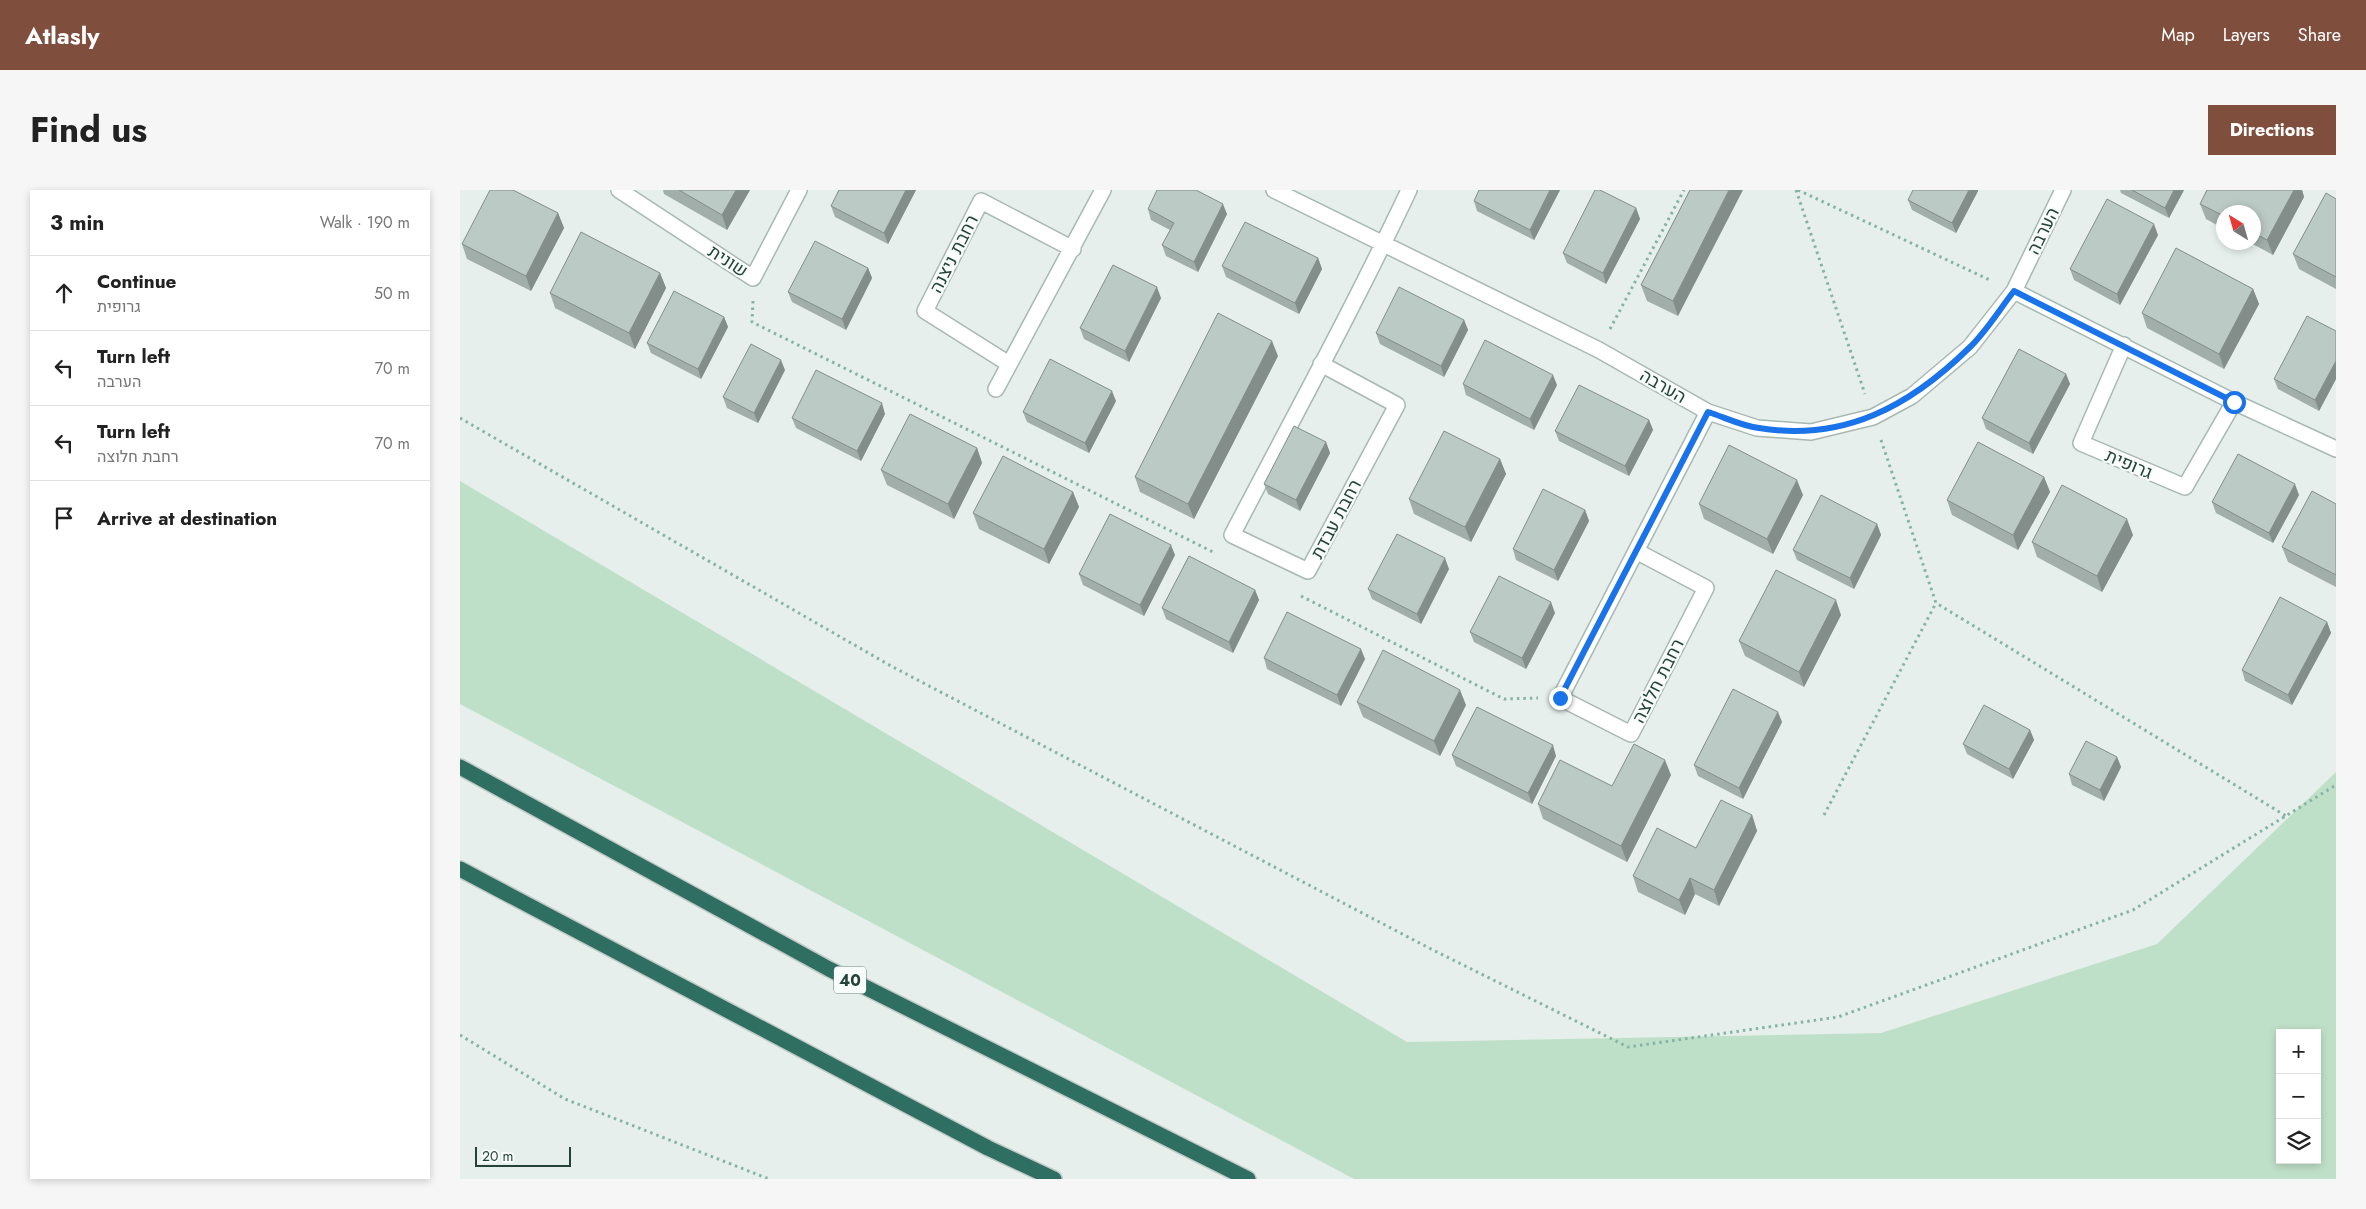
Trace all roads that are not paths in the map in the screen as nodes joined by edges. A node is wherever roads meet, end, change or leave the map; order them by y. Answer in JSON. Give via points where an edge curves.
{"nodes":[{"id":1,"x":619,"y":190,"type":"edge"},
{"id":2,"x":798,"y":190,"type":"edge"},
{"id":3,"x":1103,"y":190,"type":"edge"},
{"id":4,"x":1274,"y":190,"type":"edge"},
{"id":5,"x":1409,"y":190,"type":"edge"},
{"id":6,"x":2063,"y":190,"type":"edge"},
{"id":7,"x":1383,"y":244,"type":"junction"},
{"id":8,"x":1073,"y":249,"type":"junction"},
{"id":9,"x":2014,"y":291,"type":"junction"},
{"id":10,"x":2124,"y":345,"type":"junction"},
{"id":11,"x":1009,"y":364,"type":"junction"},
{"id":12,"x":1320,"y":364,"type":"junction"},
{"id":13,"x":996,"y":388,"type":"dead end"},
{"id":14,"x":2234,"y":402,"type":"junction"},
{"id":15,"x":1708,"y":412,"type":"junction"},
{"id":16,"x":2336,"y":449,"type":"edge"},
{"id":17,"x":1636,"y":551,"type":"junction"},
{"id":18,"x":460,"y":767,"type":"edge"},
{"id":19,"x":460,"y":869,"type":"edge"},
{"id":20,"x":1054,"y":1179,"type":"edge"},
{"id":21,"x":1248,"y":1179,"type":"edge"}],
"edges":[{"from":1,"to":2,"type":"street","name":"שונית","via":[[753,278]]},
{"from":3,"to":8,"type":"street"},
{"from":4,"to":7,"type":"street","name":"הערבה"},
{"from":5,"to":7,"type":"street","name":"רחבת עבדת"},
{"from":6,"to":9,"type":"street","name":"הערבה"},
{"from":7,"to":12,"type":"street","name":"רחבת עבדת"},
{"from":7,"to":15,"type":"street","name":"הערבה","via":[[1599,350]]},
{"from":8,"to":11,"type":"street"},
{"from":8,"to":11,"type":"street","name":"רחבת ניצנה","via":[[981,201],[925,311]]},
{"from":9,"to":10,"type":"street"},
{"from":9,"to":15,"type":"street","name":"הערבה","via":[[1970,347],[1912,396],[1873,417],[1811,432],[1757,428]]},
{"from":10,"to":14,"type":"street"},
{"from":10,"to":14,"type":"street","name":"גרופית","via":[[2081,443],[2185,487]]},
{"from":11,"to":13,"type":"street"},
{"from":12,"to":12,"type":"street","name":"רחבת עבדת","via":[[1397,405],[1308,571],[1232,535]]},
{"from":14,"to":16,"type":"street"},
{"from":15,"to":17,"type":"street"},
{"from":17,"to":17,"type":"street","name":"רחבת חלוצה","via":[[1706,588],[1631,734],[1560,698]]},
{"from":18,"to":21,"type":"highway","number":"40","via":[[829,969]]},
{"from":19,"to":20,"type":"highway","via":[[988,1148]]}]}
